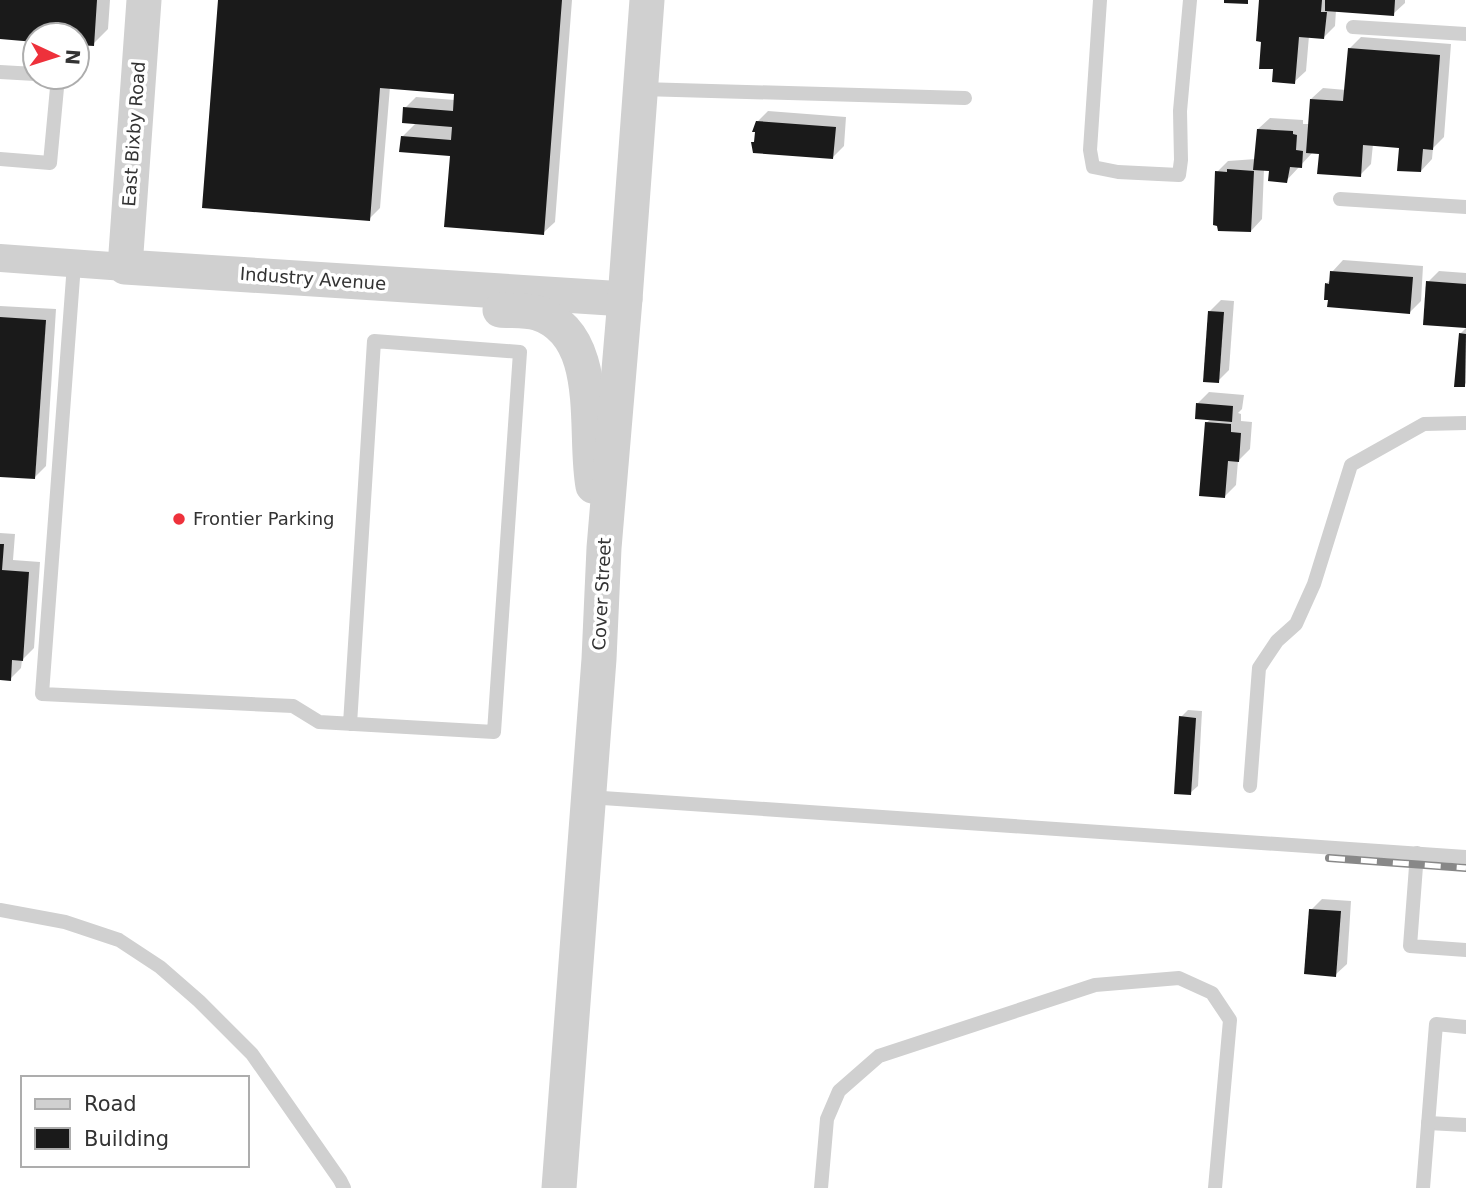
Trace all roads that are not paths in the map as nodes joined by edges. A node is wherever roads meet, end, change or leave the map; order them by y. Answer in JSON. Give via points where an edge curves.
{"nodes":[{"id":1,"x":144,"y":0,"type":"edge"},
{"id":2,"x":647,"y":0,"type":"edge"},
{"id":3,"x":1101,"y":0,"type":"edge"},
{"id":4,"x":1190,"y":0,"type":"edge"},
{"id":5,"x":1353,"y":27,"type":"dead end"},
{"id":6,"x":1466,"y":34,"type":"edge"},
{"id":7,"x":0,"y":72,"type":"edge"},
{"id":8,"x":21,"y":73,"type":"edge"},
{"id":9,"x":641,"y":89,"type":"junction"},
{"id":10,"x":57,"y":91,"type":"edge"},
{"id":11,"x":965,"y":98,"type":"dead end"},
{"id":12,"x":0,"y":159,"type":"edge"},
{"id":13,"x":1340,"y":199,"type":"dead end"},
{"id":14,"x":1466,"y":207,"type":"edge"},
{"id":15,"x":0,"y":258,"type":"edge"},
{"id":16,"x":74,"y":264,"type":"junction"},
{"id":17,"x":125,"y":267,"type":"junction"},
{"id":18,"x":379,"y":283,"type":"junction"},
{"id":19,"x":625,"y":299,"type":"junction"},
{"id":20,"x":1466,"y":423,"type":"edge"},
{"id":21,"x":604,"y":548,"type":"junction"},
{"id":22,"x":350,"y":724,"type":"junction"},
{"id":23,"x":1250,"y":786,"type":"dead end"},
{"id":24,"x":588,"y":797,"type":"junction"},
{"id":25,"x":1417,"y":853,"type":"junction"},
{"id":26,"x":1466,"y":857,"type":"edge"},
{"id":27,"x":0,"y":910,"type":"edge"},
{"id":28,"x":1466,"y":950,"type":"edge"},
{"id":29,"x":1466,"y":1027,"type":"edge"},
{"id":30,"x":1428,"y":1123,"type":"junction"},
{"id":31,"x":1466,"y":1125,"type":"edge"},
{"id":32,"x":344,"y":1188,"type":"edge"},
{"id":33,"x":559,"y":1188,"type":"edge"},
{"id":34,"x":821,"y":1188,"type":"edge"},
{"id":35,"x":1215,"y":1188,"type":"edge"},
{"id":36,"x":1423,"y":1188,"type":"edge"}],
"edges":[{"from":1,"to":17,"type":"street","name":"East Bixby Road"},
{"from":2,"to":9,"type":"street","name":"Cover Street"},
{"from":3,"to":4,"type":"lane","via":[[1090,150],[1093,167],[1179,175]]},
{"from":5,"to":6,"type":"lane"},
{"from":7,"to":8,"type":"lane"},
{"from":9,"to":11,"type":"lane"},
{"from":9,"to":19,"type":"street","name":"Cover Street"},
{"from":10,"to":12,"type":"lane","via":[[50,163]]},
{"from":13,"to":14,"type":"lane"},
{"from":15,"to":16,"type":"street","name":"Industry Avenue"},
{"from":16,"to":17,"type":"street","name":"Industry Avenue"},
{"from":16,"to":22,"type":"lane","via":[[42,694],[293,706],[319,722]]},
{"from":17,"to":18,"type":"street","name":"Industry Avenue"},
{"from":18,"to":19,"type":"street","name":"Industry Avenue"},
{"from":18,"to":21,"type":"street","via":[[426,298],[538,314],[568,334],[583,364],[589,467]]},
{"from":19,"to":21,"type":"street","name":"Cover Street"},
{"from":20,"to":23,"type":"lane","via":[[1424,424],[1351,465],[1314,584],[1296,624],[1277,641],[1259,668]]},
{"from":21,"to":24,"type":"street","name":"Cover Street"},
{"from":22,"to":22,"type":"lane","via":[[494,732],[520,352],[374,341]]},
{"from":24,"to":25,"type":"lane"},
{"from":24,"to":33,"type":"street","name":"Cover Street"},
{"from":25,"to":26,"type":"lane"},
{"from":25,"to":28,"type":"lane","via":[[1410,946]]},
{"from":27,"to":32,"type":"lane","via":[[65,922],[119,940],[160,967],[251,1054]]},
{"from":29,"to":30,"type":"lane","via":[[1436,1024]]},
{"from":30,"to":31,"type":"lane"},
{"from":30,"to":36,"type":"lane"},
{"from":34,"to":35,"type":"lane","via":[[827,1119],[839,1091],[879,1056],[1095,985],[1179,978],[1212,993],[1230,1020]]}]}
